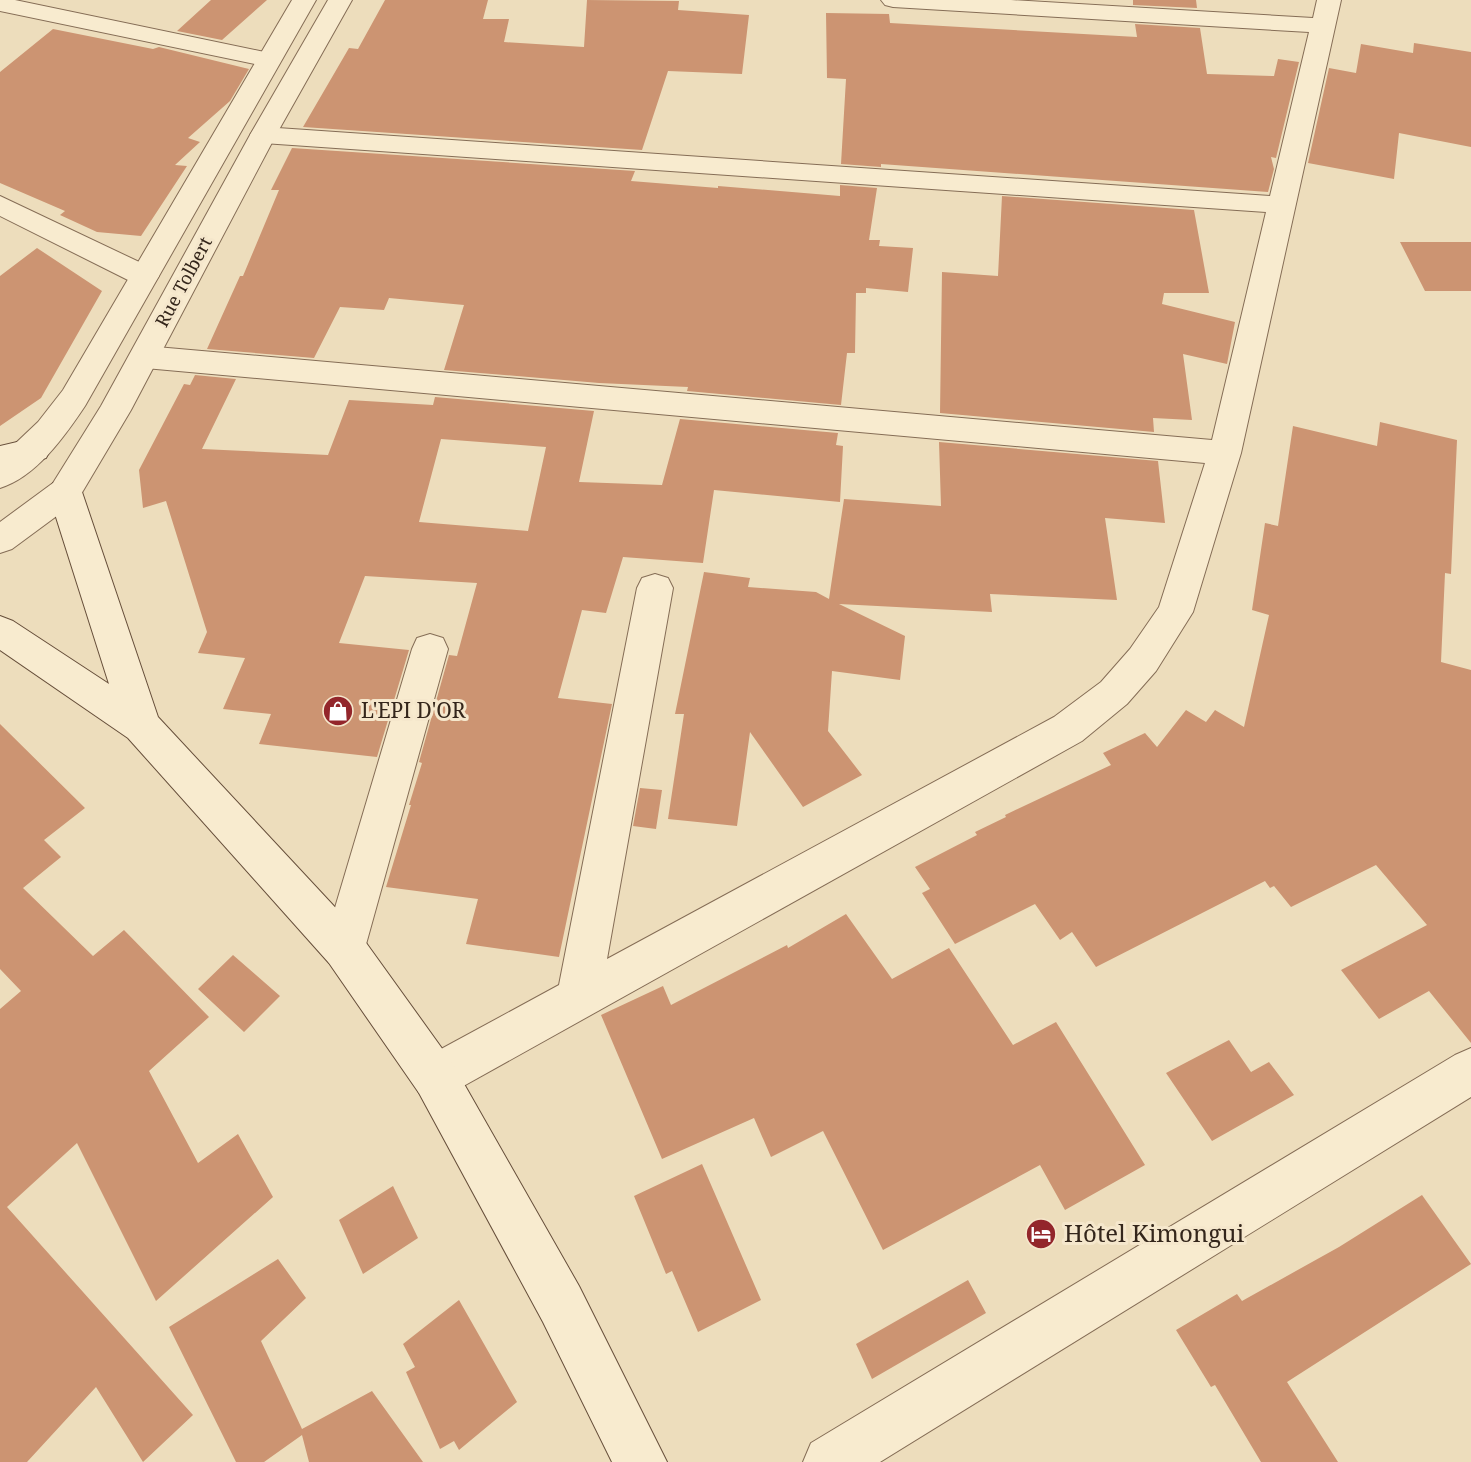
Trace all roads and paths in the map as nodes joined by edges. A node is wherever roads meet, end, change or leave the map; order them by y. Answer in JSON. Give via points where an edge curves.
{"nodes":[{"id":1,"x":304,"y":0,"type":"edge"},
{"id":2,"x":340,"y":0,"type":"edge"},
{"id":3,"x":893,"y":0,"type":"edge"},
{"id":4,"x":0,"y":4,"type":"edge"},
{"id":5,"x":1327,"y":13,"type":"edge"},
{"id":6,"x":269,"y":60,"type":"junction"},
{"id":7,"x":263,"y":135,"type":"junction"},
{"id":8,"x":0,"y":205,"type":"edge"},
{"id":9,"x":1283,"y":205,"type":"junction"},
{"id":10,"x":144,"y":276,"type":"junction"},
{"id":11,"x":145,"y":357,"type":"junction"},
{"id":12,"x":34,"y":450,"type":"junction"},
{"id":13,"x":1225,"y":453,"type":"junction"},
{"id":14,"x":0,"y":458,"type":"edge"},
{"id":15,"x":0,"y":476,"type":"edge"},
{"id":16,"x":65,"y":492,"type":"junction"},
{"id":17,"x":0,"y":540,"type":"edge"},
{"id":18,"x":655,"y":588,"type":"dead end"},
{"id":19,"x":0,"y":631,"type":"edge"},
{"id":20,"x":430,"y":649,"type":"dead end"},
{"id":21,"x":142,"y":726,"type":"junction"},
{"id":22,"x":344,"y":948,"type":"junction"},
{"id":23,"x":578,"y":998,"type":"junction"},
{"id":24,"x":1471,"y":1072,"type":"edge"},
{"id":25,"x":435,"y":1077,"type":"junction"},
{"id":26,"x":640,"y":1462,"type":"edge"},
{"id":27,"x":830,"y":1462,"type":"edge"}],
"edges":[{"from":1,"to":6,"type":"street","name":"Rue Tolbert"},
{"from":2,"to":7,"type":"street","name":"Rue Tolbert"},
{"from":3,"to":5,"type":"street"},
{"from":4,"to":6,"type":"street"},
{"from":5,"to":9,"type":"street"},
{"from":6,"to":10,"type":"street","name":"Rue Tolbert"},
{"from":7,"to":9,"type":"street"},
{"from":7,"to":11,"type":"street","name":"Rue Tolbert"},
{"from":8,"to":10,"type":"street"},
{"from":9,"to":13,"type":"street"},
{"from":10,"to":12,"type":"street","name":"Rue Tolbert","via":[[74,398]]},
{"from":11,"to":13,"type":"street"},
{"from":11,"to":16,"type":"street","name":"Rue Tolbert"},
{"from":12,"to":14,"type":"street"},
{"from":12,"to":15,"type":"street","name":"Rue Tolbert"},
{"from":13,"to":23,"type":"street","via":[[1175,612],[1114,693],[1068,729]]},
{"from":16,"to":17,"type":"street","name":"Rue Tolbert"},
{"from":16,"to":21,"type":"street"},
{"from":18,"to":23,"type":"street"},
{"from":19,"to":21,"type":"street"},
{"from":20,"to":22,"type":"street"},
{"from":21,"to":22,"type":"street"},
{"from":22,"to":25,"type":"street"},
{"from":23,"to":25,"type":"street"},
{"from":24,"to":27,"type":"street"},
{"from":25,"to":26,"type":"street","via":[[561,1304]]}]}
